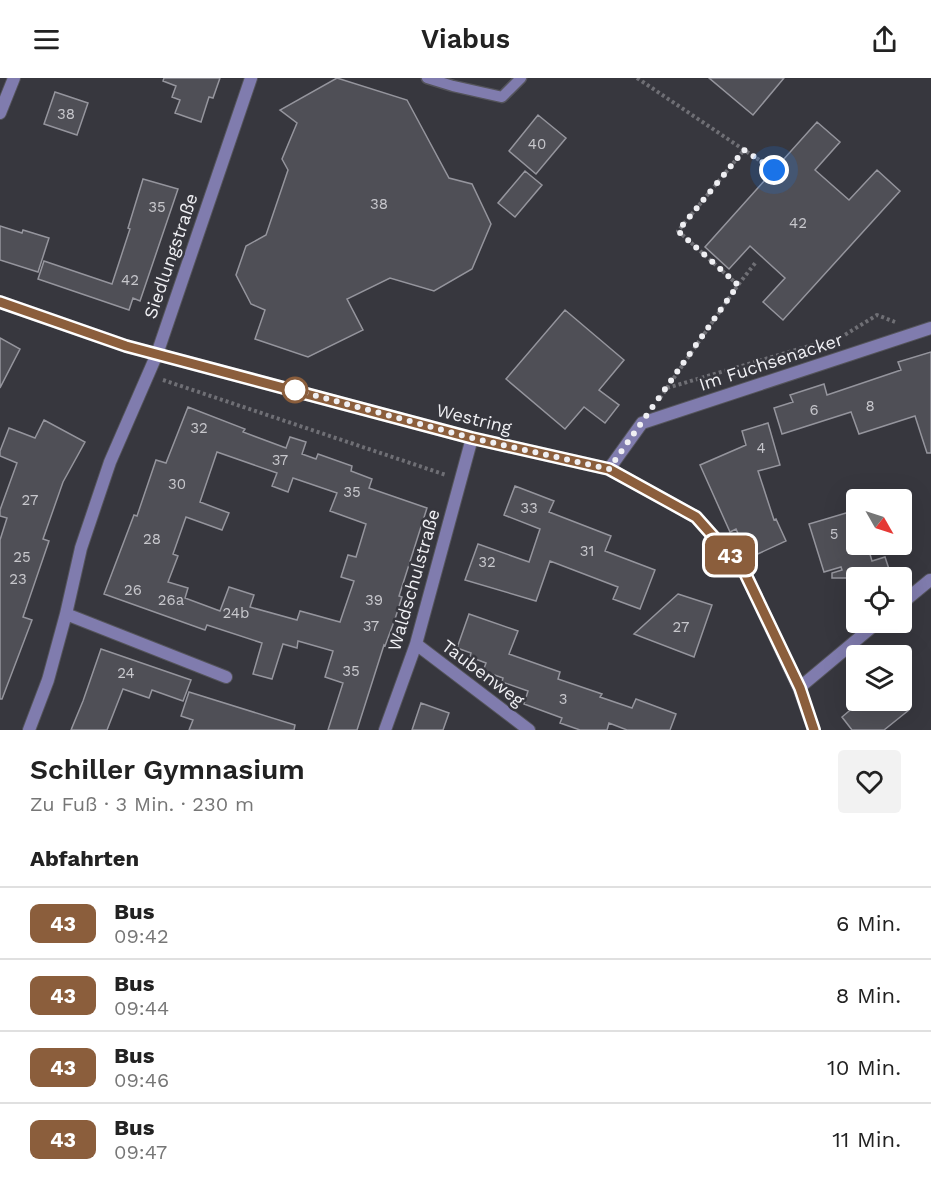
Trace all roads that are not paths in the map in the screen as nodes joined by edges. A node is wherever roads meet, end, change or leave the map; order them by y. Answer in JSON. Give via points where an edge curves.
{"nodes":[{"id":1,"x":14,"y":78,"type":"edge"},
{"id":2,"x":252,"y":78,"type":"edge"},
{"id":3,"x":427,"y":78,"type":"edge"},
{"id":4,"x":520,"y":78,"type":"edge"},
{"id":5,"x":0,"y":113,"type":"edge"},
{"id":6,"x":0,"y":302,"type":"edge"},
{"id":7,"x":926,"y":330,"type":"edge"},
{"id":8,"x":157,"y":354,"type":"junction"},
{"id":9,"x":472,"y":438,"type":"junction"},
{"id":10,"x":609,"y":469,"type":"junction"},
{"id":11,"x":930,"y":580,"type":"edge"},
{"id":12,"x":912,"y":595,"type":"edge"},
{"id":13,"x":66,"y":614,"type":"junction"},
{"id":14,"x":865,"y":633,"type":"edge"},
{"id":15,"x":416,"y":644,"type":"junction"},
{"id":16,"x":226,"y":677,"type":"dead end"},
{"id":17,"x":800,"y":688,"type":"junction"},
{"id":18,"x":28,"y":730,"type":"edge"},
{"id":19,"x":385,"y":730,"type":"edge"},
{"id":20,"x":529,"y":730,"type":"edge"},
{"id":21,"x":814,"y":730,"type":"edge"}],
"edges":[{"from":1,"to":5,"type":"street"},
{"from":2,"to":8,"type":"street","name":"Siedlungstraße"},
{"from":3,"to":4,"type":"lane","via":[[502,97]]},
{"from":6,"to":8,"type":"street","name":"Westring"},
{"from":7,"to":10,"type":"street","name":"Im Fuchsenacker","via":[[642,423]]},
{"from":8,"to":9,"type":"street","name":"Westring"},
{"from":8,"to":13,"type":"street","name":"Siedlungstraße","via":[[110,462],[81,548]]},
{"from":9,"to":10,"type":"street","name":"Westring"},
{"from":9,"to":15,"type":"street","name":"Waldschulstraße"},
{"from":10,"to":17,"type":"street","name":"Westring","via":[[696,517],[744,571]]},
{"from":11,"to":12,"type":"street"},
{"from":13,"to":16,"type":"street"},
{"from":13,"to":18,"type":"street","name":"Siedlungstraße","via":[[48,680]]},
{"from":14,"to":17,"type":"street"},
{"from":15,"to":19,"type":"street","name":"Waldschulstraße"},
{"from":15,"to":20,"type":"street","name":"Taubenweg"},
{"from":17,"to":21,"type":"street","name":"Westring"}]}
